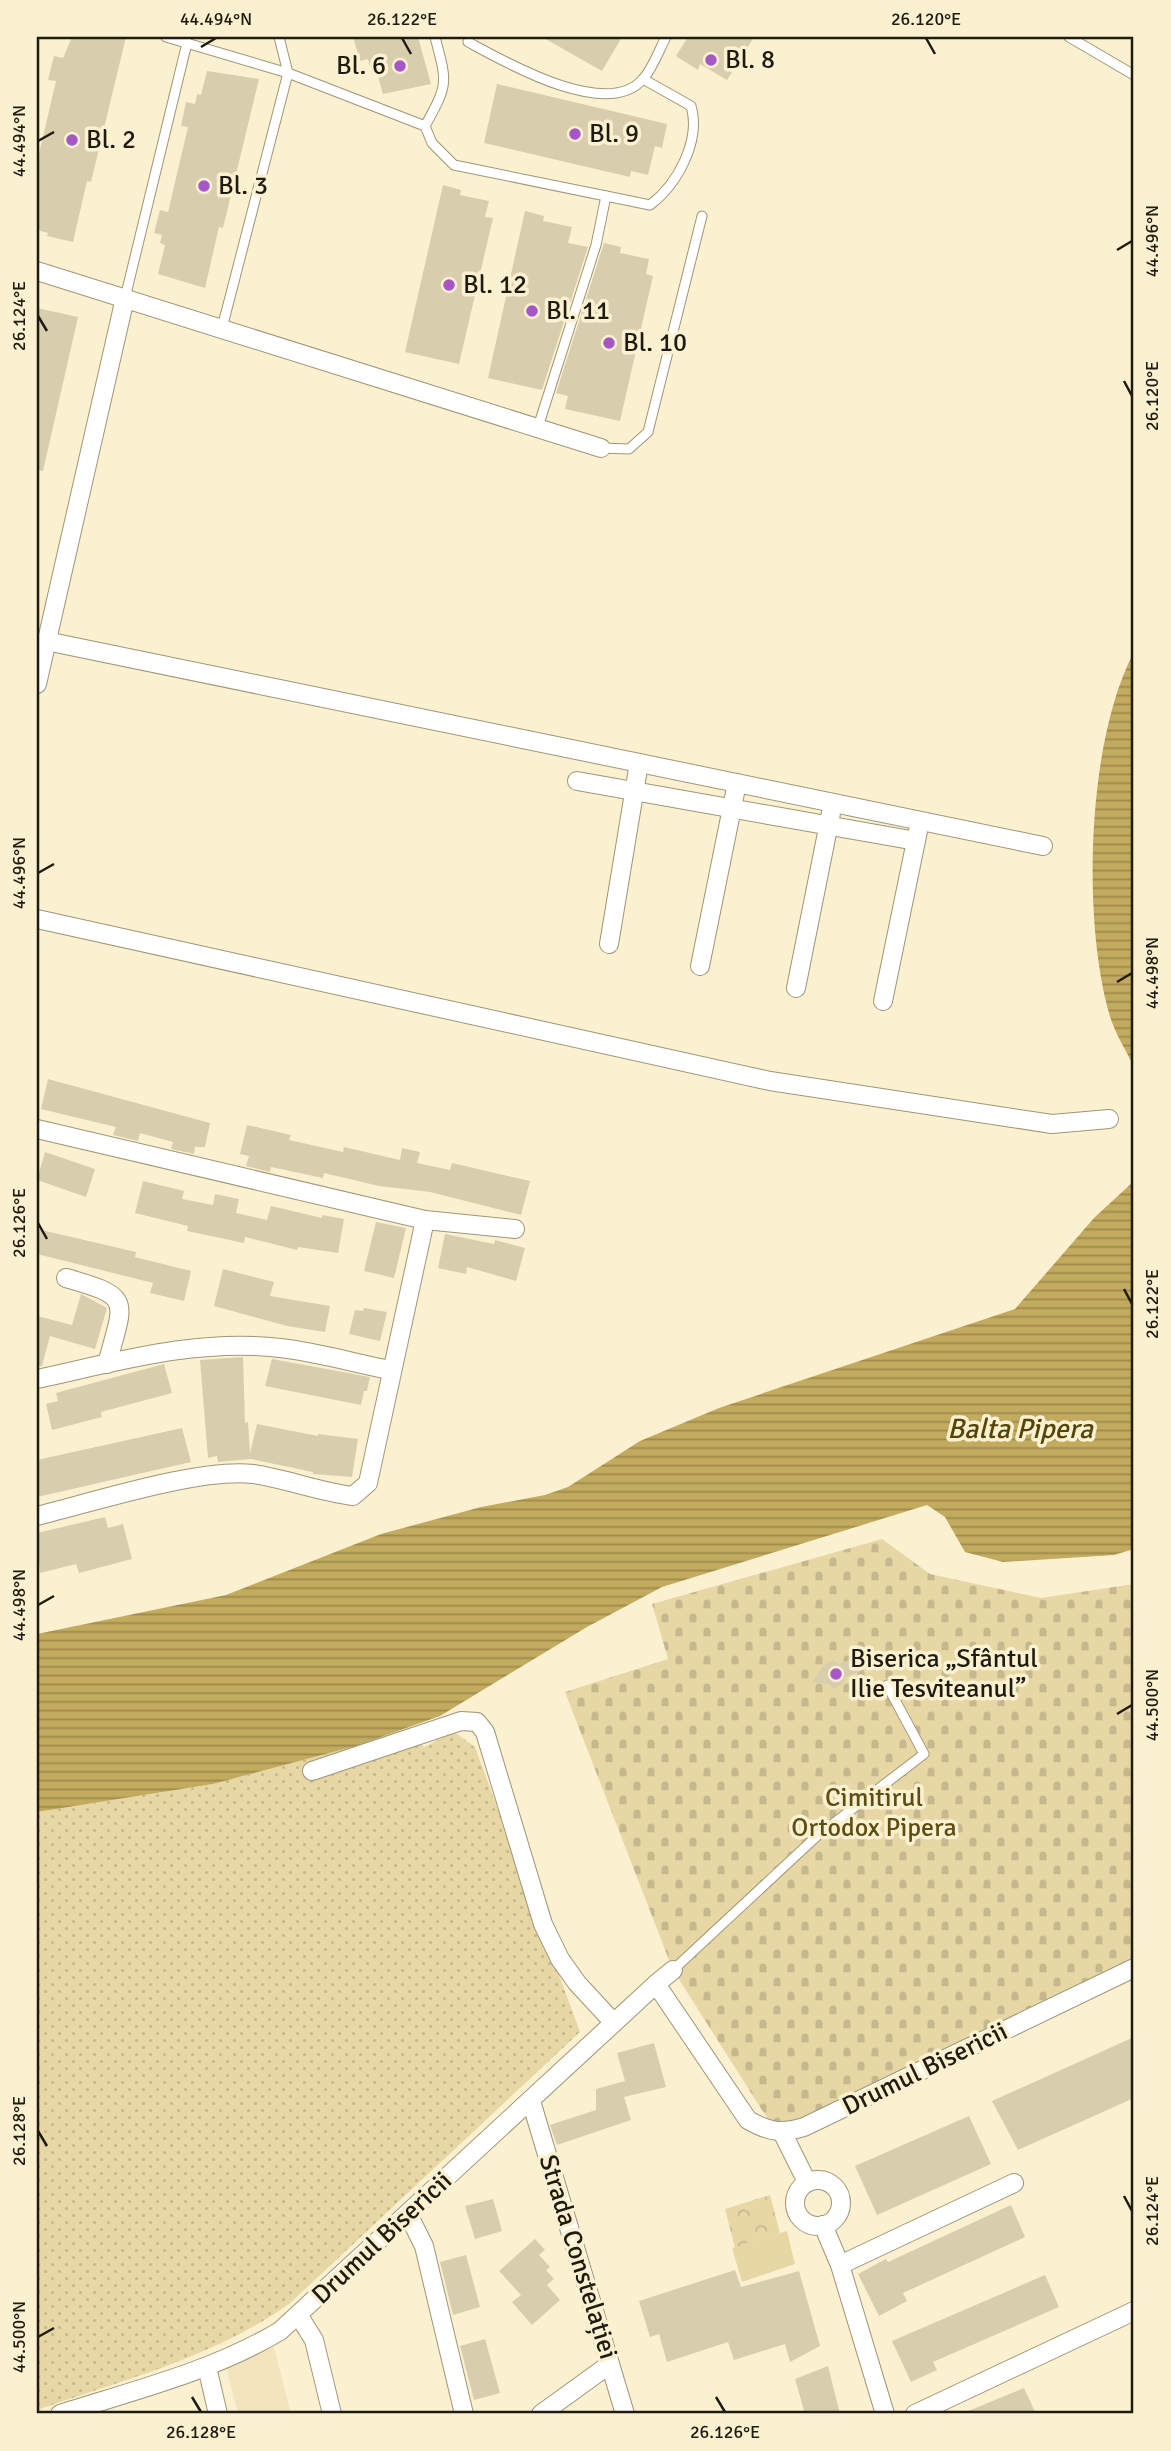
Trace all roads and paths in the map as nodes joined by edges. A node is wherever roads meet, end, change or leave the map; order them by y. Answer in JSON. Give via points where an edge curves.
{"nodes":[{"id":1,"x":166,"y":37,"type":"edge"},
{"id":2,"x":279,"y":37,"type":"edge"},
{"id":3,"x":435,"y":37,"type":"edge"},
{"id":4,"x":666,"y":37,"type":"edge"},
{"id":5,"x":1069,"y":37,"type":"edge"},
{"id":6,"x":186,"y":40,"type":"edge"},
{"id":7,"x":1080,"y":40,"type":"edge"},
{"id":8,"x":468,"y":42,"type":"dead end"},
{"id":9,"x":288,"y":73,"type":"junction"},
{"id":10,"x":1134,"y":75,"type":"edge"},
{"id":11,"x":643,"y":79,"type":"junction"},
{"id":12,"x":425,"y":126,"type":"junction"},
{"id":13,"x":606,"y":196,"type":"junction"},
{"id":14,"x":702,"y":216,"type":"dead end"},
{"id":15,"x":37,"y":271,"type":"edge"},
{"id":16,"x":125,"y":298,"type":"junction"},
{"id":17,"x":222,"y":328,"type":"junction"},
{"id":18,"x":538,"y":427,"type":"junction"},
{"id":19,"x":601,"y":447,"type":"joint"},
{"id":20,"x":41,"y":640,"type":"edge"},
{"id":21,"x":37,"y":684,"type":"edge"},
{"id":22,"x":639,"y":763,"type":"junction"},
{"id":23,"x":577,"y":781,"type":"dead end"},
{"id":24,"x":737,"y":783,"type":"junction"},
{"id":25,"x":635,"y":792,"type":"junction"},
{"id":26,"x":833,"y":803,"type":"junction"},
{"id":27,"x":732,"y":809,"type":"junction"},
{"id":28,"x":920,"y":821,"type":"junction"},
{"id":29,"x":829,"y":825,"type":"junction"},
{"id":30,"x":916,"y":841,"type":"junction"},
{"id":31,"x":1043,"y":846,"type":"dead end"},
{"id":32,"x":37,"y":919,"type":"edge"},
{"id":33,"x":609,"y":944,"type":"dead end"},
{"id":34,"x":700,"y":966,"type":"dead end"},
{"id":35,"x":796,"y":988,"type":"dead end"},
{"id":36,"x":883,"y":1001,"type":"dead end"},
{"id":37,"x":1109,"y":1119,"type":"dead end"},
{"id":38,"x":37,"y":1129,"type":"edge"},
{"id":39,"x":425,"y":1220,"type":"junction"},
{"id":40,"x":515,"y":1229,"type":"dead end"},
{"id":41,"x":66,"y":1278,"type":"dead end"},
{"id":42,"x":107,"y":1364,"type":"junction"},
{"id":43,"x":390,"y":1370,"type":"junction"},
{"id":44,"x":37,"y":1380,"type":"edge"},
{"id":45,"x":37,"y":1516,"type":"edge"},
{"id":46,"x":887,"y":1685,"type":"dead end"},
{"id":47,"x":312,"y":1771,"type":"dead end"},
{"id":48,"x":1134,"y":1968,"type":"edge"},
{"id":49,"x":673,"y":1970,"type":"joint"},
{"id":50,"x":656,"y":1984,"type":"junction"},
{"id":51,"x":614,"y":2023,"type":"junction"},
{"id":52,"x":531,"y":2101,"type":"junction"},
{"id":53,"x":783,"y":2134,"type":"junction"},
{"id":54,"x":807,"y":2182,"type":"junction"},
{"id":55,"x":1014,"y":2183,"type":"dead end"},
{"id":56,"x":408,"y":2214,"type":"junction"},
{"id":57,"x":823,"y":2225,"type":"junction"},
{"id":58,"x":840,"y":2265,"type":"junction"},
{"id":59,"x":1134,"y":2311,"type":"edge"},
{"id":60,"x":299,"y":2316,"type":"junction"},
{"id":61,"x":610,"y":2364,"type":"junction"},
{"id":62,"x":207,"y":2367,"type":"junction"},
{"id":63,"x":104,"y":2407,"type":"edge"},
{"id":64,"x":60,"y":2414,"type":"edge"},
{"id":65,"x":218,"y":2414,"type":"edge"},
{"id":66,"x":332,"y":2414,"type":"edge"},
{"id":67,"x":464,"y":2414,"type":"edge"},
{"id":68,"x":541,"y":2414,"type":"edge"},
{"id":69,"x":625,"y":2414,"type":"edge"},
{"id":70,"x":885,"y":2414,"type":"edge"},
{"id":71,"x":915,"y":2414,"type":"edge"}],
"edges":[{"from":1,"to":6,"type":"lane"},
{"from":2,"to":9,"type":"lane"},
{"from":3,"to":12,"type":"lane","via":[[446,80]]},
{"from":4,"to":11,"type":"lane"},
{"from":5,"to":7,"type":"lane"},
{"from":6,"to":9,"type":"lane"},
{"from":6,"to":16,"type":"lane"},
{"from":7,"to":10,"type":"lane"},
{"from":8,"to":11,"type":"lane","via":[[532,76],[586,90],[622,92]]},
{"from":9,"to":12,"type":"lane"},
{"from":9,"to":17,"type":"lane"},
{"from":11,"to":13,"type":"lane","via":[[691,106],[695,132],[691,147],[662,196],[650,205]]},
{"from":12,"to":13,"type":"lane","via":[[432,143],[454,164]]},
{"from":13,"to":18,"type":"lane","via":[[596,245]]},
{"from":14,"to":19,"type":"lane","via":[[648,432],[629,449]]},
{"from":15,"to":16,"type":"street"},
{"from":16,"to":17,"type":"street"},
{"from":16,"to":20,"type":"street"},
{"from":17,"to":18,"type":"street"},
{"from":18,"to":19,"type":"street"},
{"from":20,"to":21,"type":"street"},
{"from":20,"to":22,"type":"street"},
{"from":22,"to":24,"type":"street"},
{"from":22,"to":25,"type":"street"},
{"from":23,"to":25,"type":"street"},
{"from":24,"to":26,"type":"street"},
{"from":24,"to":27,"type":"street"},
{"from":25,"to":27,"type":"street"},
{"from":25,"to":33,"type":"street"},
{"from":26,"to":28,"type":"street"},
{"from":26,"to":29,"type":"street"},
{"from":27,"to":29,"type":"street"},
{"from":27,"to":34,"type":"street"},
{"from":28,"to":30,"type":"street"},
{"from":28,"to":31,"type":"street"},
{"from":29,"to":30,"type":"street"},
{"from":29,"to":35,"type":"street"},
{"from":30,"to":36,"type":"street"},
{"from":32,"to":37,"type":"street","via":[[770,1080],[1052,1124]]},
{"from":38,"to":39,"type":"street"},
{"from":39,"to":40,"type":"street"},
{"from":39,"to":43,"type":"street"},
{"from":41,"to":42,"type":"street","via":[[106,1289],[117,1297],[121,1309]]},
{"from":42,"to":43,"type":"street","via":[[230,1346],[281,1348]]},
{"from":42,"to":44,"type":"street"},
{"from":43,"to":45,"type":"street","via":[[368,1483],[353,1496],[252,1474],[220,1476]]},
{"from":46,"to":49,"type":"lane","via":[[924,1754],[817,1836]]},
{"from":47,"to":51,"type":"street","via":[[461,1721],[477,1722],[485,1732],[543,1924],[577,1983]]},
{"from":48,"to":53,"type":"street","name":"Drumul Bisericii"},
{"from":49,"to":50,"type":"street","name":"Drumul Bisericii"},
{"from":50,"to":51,"type":"street","name":"Drumul Bisericii"},
{"from":50,"to":53,"type":"street","via":[[747,2120]]},
{"from":51,"to":52,"type":"street","name":"Drumul Bisericii"},
{"from":52,"to":56,"type":"street","name":"Drumul Bisericii"},
{"from":52,"to":61,"type":"street","name":"Strada Constelației"},
{"from":53,"to":54,"type":"street"},
{"from":54,"to":57,"type":"street","via":[[797,2192],[796,2211],[810,2224]]},
{"from":54,"to":57,"type":"street","via":[[828,2182],[838,2193],[838,2212]]},
{"from":55,"to":58,"type":"street"},
{"from":56,"to":60,"type":"street","name":"Drumul Bisericii"},
{"from":56,"to":67,"type":"street","via":[[424,2246]]},
{"from":57,"to":58,"type":"street"},
{"from":58,"to":70,"type":"street"},
{"from":59,"to":71,"type":"street"},
{"from":60,"to":62,"type":"street","name":"Drumul Bisericii","via":[[262,2342]]},
{"from":60,"to":66,"type":"street","via":[[314,2340]]},
{"from":61,"to":68,"type":"street"},
{"from":61,"to":69,"type":"street","name":"Strada Constelației"},
{"from":62,"to":63,"type":"street","name":"Drumul Bisericii"},
{"from":62,"to":65,"type":"street"},
{"from":63,"to":64,"type":"street","name":"Drumul Bisericii"}]}
